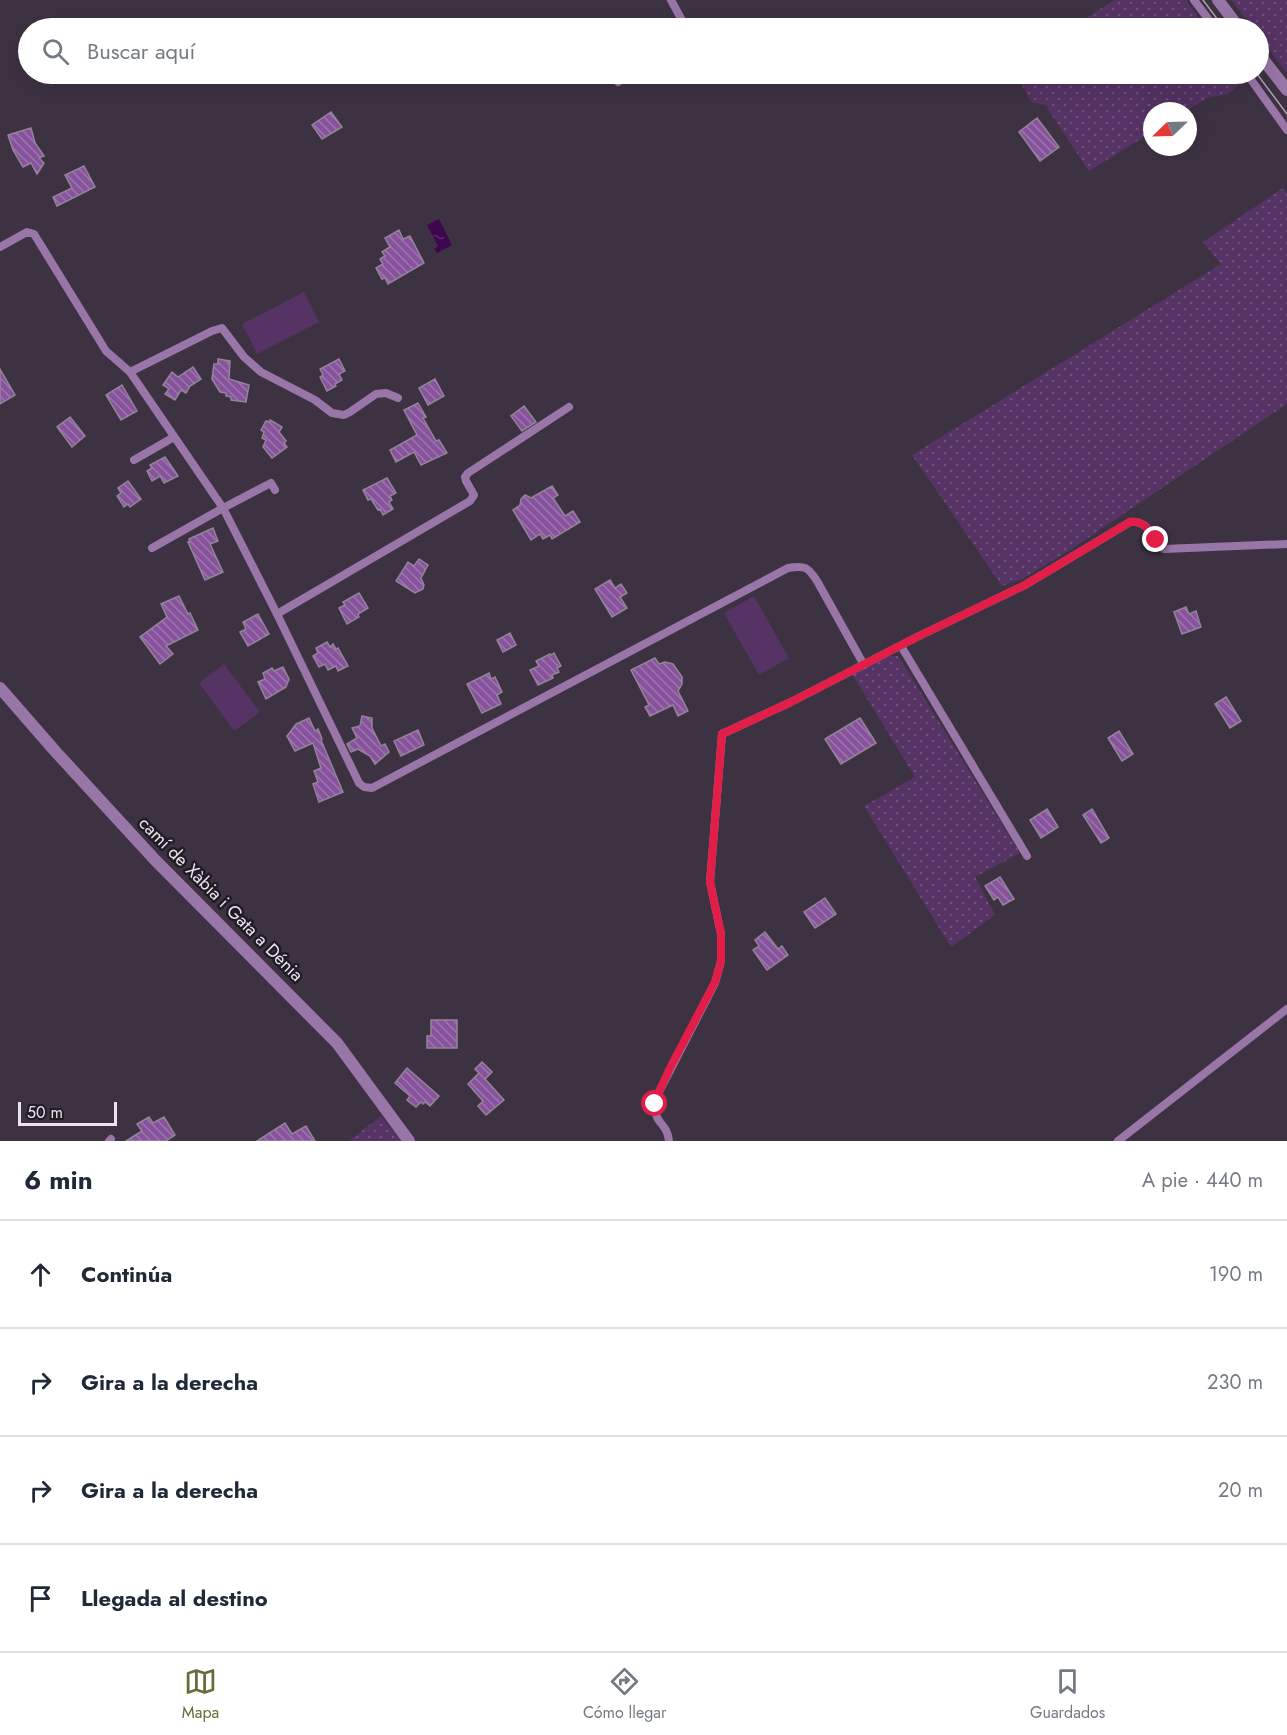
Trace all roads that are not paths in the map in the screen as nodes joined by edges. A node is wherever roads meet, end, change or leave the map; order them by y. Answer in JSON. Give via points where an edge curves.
{"nodes":[{"id":1,"x":671,"y":0,"type":"edge"},
{"id":2,"x":1194,"y":0,"type":"edge"},
{"id":3,"x":1218,"y":0,"type":"edge"},
{"id":4,"x":681,"y":18,"type":"edge"},
{"id":5,"x":1208,"y":18,"type":"edge"},
{"id":6,"x":1232,"y":18,"type":"edge"},
{"id":7,"x":1269,"y":67,"type":"edge"},
{"id":8,"x":1254,"y":84,"type":"edge"},
{"id":9,"x":1287,"y":90,"type":"edge"},
{"id":10,"x":1287,"y":130,"type":"edge"},
{"id":11,"x":0,"y":247,"type":"edge"},
{"id":12,"x":130,"y":372,"type":"junction"},
{"id":13,"x":398,"y":398,"type":"dead end"},
{"id":14,"x":569,"y":407,"type":"dead end"},
{"id":15,"x":174,"y":437,"type":"junction"},
{"id":16,"x":134,"y":460,"type":"dead end"},
{"id":17,"x":275,"y":490,"type":"dead end"},
{"id":18,"x":223,"y":508,"type":"junction"},
{"id":19,"x":1287,"y":544,"type":"edge"},
{"id":20,"x":152,"y":548,"type":"dead end"},
{"id":21,"x":277,"y":614,"type":"junction"},
{"id":22,"x":900,"y":646,"type":"junction"},
{"id":23,"x":864,"y":665,"type":"junction"},
{"id":24,"x":0,"y":688,"type":"edge"},
{"id":25,"x":1027,"y":856,"type":"dead end"},
{"id":26,"x":1287,"y":1009,"type":"edge"},
{"id":27,"x":409,"y":1141,"type":"edge"},
{"id":28,"x":669,"y":1141,"type":"edge"},
{"id":29,"x":1118,"y":1141,"type":"edge"}],
"edges":[{"from":1,"to":4,"type":"lane"},
{"from":2,"to":5,"type":"lane"},
{"from":3,"to":6,"type":"street"},
{"from":7,"to":9,"type":"street"},
{"from":8,"to":10,"type":"lane"},
{"from":11,"to":12,"type":"lane","via":[[27,232],[34,234],[106,351]]},
{"from":12,"to":13,"type":"lane","via":[[222,328],[261,372],[332,413],[344,415],[376,394]]},
{"from":12,"to":15,"type":"lane"},
{"from":14,"to":21,"type":"lane","via":[[468,473],[466,481],[474,495],[470,501]]},
{"from":15,"to":16,"type":"lane"},
{"from":15,"to":18,"type":"lane"},
{"from":17,"to":18,"type":"lane","via":[[271,483]]},
{"from":18,"to":20,"type":"lane"},
{"from":18,"to":21,"type":"lane"},
{"from":19,"to":22,"type":"lane","via":[[1164,549],[1143,523],[1130,522],[1025,585]]},
{"from":21,"to":23,"type":"lane","via":[[359,783],[372,788],[788,568],[802,566],[809,570]]},
{"from":22,"to":23,"type":"lane"},
{"from":22,"to":25,"type":"lane"},
{"from":23,"to":28,"type":"lane","via":[[722,734],[710,882],[721,934],[721,961],[715,982],[655,1104],[656,1116]]},
{"from":24,"to":27,"type":"street","name":"camí de Xàbia i Gata a Dénia","via":[[156,861],[337,1043]]},
{"from":26,"to":29,"type":"lane"}]}
